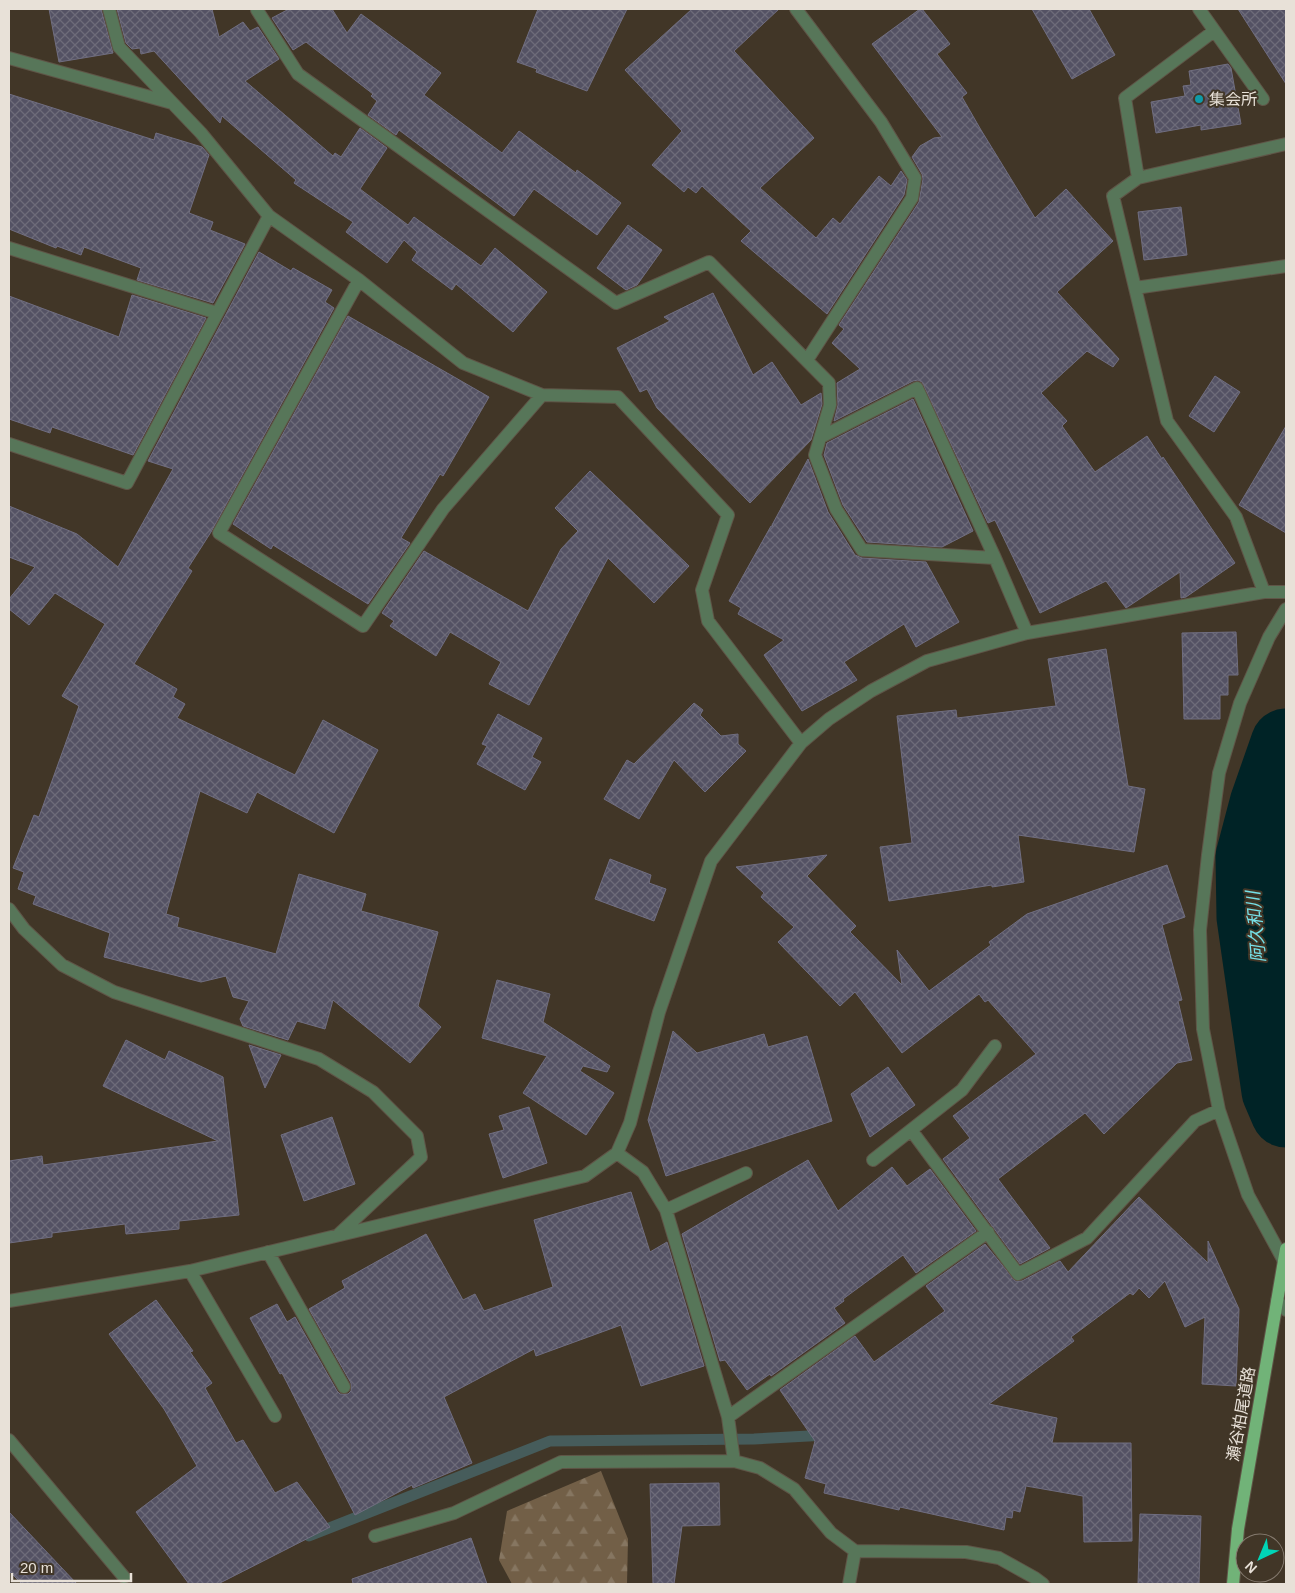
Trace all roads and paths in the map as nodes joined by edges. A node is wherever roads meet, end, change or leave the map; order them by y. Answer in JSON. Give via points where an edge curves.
{"nodes":[{"id":1,"x":109,"y":9,"type":"edge"},
{"id":2,"x":796,"y":9,"type":"edge"},
{"id":3,"x":1199,"y":9,"type":"edge"},
{"id":4,"x":257,"y":10,"type":"dead end"},
{"id":5,"x":1214,"y":31,"type":"junction"},
{"id":6,"x":9,"y":58,"type":"edge"},
{"id":7,"x":1263,"y":99,"type":"dead end"},
{"id":8,"x":172,"y":103,"type":"junction"},
{"id":9,"x":1286,"y":144,"type":"edge"},
{"id":10,"x":1138,"y":178,"type":"junction"},
{"id":11,"x":269,"y":216,"type":"junction"},
{"id":12,"x":9,"y":248,"type":"edge"},
{"id":13,"x":1286,"y":266,"type":"edge"},
{"id":14,"x":359,"y":280,"type":"junction"},
{"id":15,"x":1135,"y":288,"type":"junction"},
{"id":16,"x":217,"y":313,"type":"junction"},
{"id":17,"x":807,"y":360,"type":"junction"},
{"id":18,"x":542,"y":395,"type":"junction"},
{"id":19,"x":821,"y":437,"type":"junction"},
{"id":20,"x":9,"y":444,"type":"edge"},
{"id":21,"x":995,"y":558,"type":"junction"},
{"id":22,"x":1264,"y":592,"type":"junction"},
{"id":23,"x":1286,"y":592,"type":"edge"},
{"id":24,"x":1286,"y":610,"type":"edge"},
{"id":25,"x":1027,"y":633,"type":"junction"},
{"id":26,"x":802,"y":743,"type":"junction"},
{"id":27,"x":9,"y":909,"type":"edge"},
{"id":28,"x":995,"y":1046,"type":"dead end"},
{"id":29,"x":1219,"y":1110,"type":"junction"},
{"id":30,"x":912,"y":1130,"type":"junction"},
{"id":31,"x":617,"y":1153,"type":"junction"},
{"id":32,"x":873,"y":1160,"type":"dead end"},
{"id":33,"x":746,"y":1173,"type":"dead end"},
{"id":34,"x":666,"y":1210,"type":"junction"},
{"id":35,"x":988,"y":1232,"type":"junction"},
{"id":36,"x":338,"y":1236,"type":"junction"},
{"id":37,"x":268,"y":1252,"type":"junction"},
{"id":38,"x":1285,"y":1255,"type":"edge"},
{"id":39,"x":190,"y":1272,"type":"junction"},
{"id":40,"x":9,"y":1301,"type":"edge"},
{"id":41,"x":1282,"y":1305,"type":"edge"},
{"id":42,"x":344,"y":1387,"type":"dead end"},
{"id":43,"x":274,"y":1416,"type":"dead end"},
{"id":44,"x":728,"y":1417,"type":"junction"},
{"id":45,"x":9,"y":1440,"type":"edge"},
{"id":46,"x":734,"y":1462,"type":"junction"},
{"id":47,"x":375,"y":1536,"type":"dead end"},
{"id":48,"x":856,"y":1551,"type":"junction"},
{"id":49,"x":124,"y":1577,"type":"dead end"},
{"id":50,"x":850,"y":1584,"type":"edge"},
{"id":51,"x":1043,"y":1584,"type":"edge"},
{"id":52,"x":1233,"y":1584,"type":"edge"}],
"edges":[{"from":1,"to":8,"type":"street","via":[[120,47]]},
{"from":2,"to":17,"type":"street","via":[[882,122],[915,178],[912,198]]},
{"from":3,"to":5,"type":"street"},
{"from":4,"to":17,"type":"street","via":[[298,74],[616,303],[709,262]]},
{"from":5,"to":7,"type":"street"},
{"from":5,"to":10,"type":"street","via":[[1125,98]]},
{"from":6,"to":8,"type":"street"},
{"from":8,"to":11,"type":"street"},
{"from":9,"to":10,"type":"street"},
{"from":10,"to":15,"type":"street","via":[[1113,196]]},
{"from":11,"to":14,"type":"street"},
{"from":11,"to":16,"type":"street"},
{"from":12,"to":16,"type":"street"},
{"from":13,"to":15,"type":"street"},
{"from":14,"to":18,"type":"street","via":[[463,363]]},
{"from":14,"to":18,"type":"street","via":[[219,533],[363,626],[442,509]]},
{"from":15,"to":22,"type":"street","via":[[1167,421],[1236,518]]},
{"from":16,"to":20,"type":"street","via":[[127,483]]},
{"from":17,"to":19,"type":"street","via":[[830,383],[830,405]]},
{"from":18,"to":26,"type":"street","via":[[618,397],[728,515],[702,590],[708,621]]},
{"from":19,"to":21,"type":"street","via":[[815,455],[836,509],[862,550]]},
{"from":19,"to":21,"type":"street","via":[[917,388]]},
{"from":21,"to":25,"type":"street"},
{"from":22,"to":23,"type":"street"},
{"from":22,"to":25,"type":"street"},
{"from":24,"to":29,"type":"street","via":[[1269,637],[1240,703],[1220,773],[1208,855],[1200,930],[1203,1029]]},
{"from":25,"to":26,"type":"street","via":[[927,661],[871,691],[829,719]]},
{"from":26,"to":31,"type":"street","via":[[712,861],[659,1012],[630,1123]]},
{"from":27,"to":36,"type":"street","via":[[24,929],[62,964],[114,992],[319,1059],[373,1092],[417,1136],[421,1157]]},
{"from":28,"to":30,"type":"street","via":[[962,1090]]},
{"from":29,"to":35,"type":"street","via":[[1195,1122],[1087,1238],[1018,1274]]},
{"from":29,"to":38,"type":"street","via":[[1248,1194]]},
{"from":30,"to":32,"type":"street"},
{"from":30,"to":35,"type":"street"},
{"from":31,"to":34,"type":"street","via":[[643,1172]]},
{"from":31,"to":36,"type":"street","via":[[585,1176]]},
{"from":33,"to":34,"type":"street"},
{"from":34,"to":44,"type":"street"},
{"from":35,"to":44,"type":"street"},
{"from":36,"to":37,"type":"street"},
{"from":37,"to":39,"type":"street"},
{"from":37,"to":42,"type":"street"},
{"from":38,"to":41,"type":"main road","name":"瀬谷柏尾道路"},
{"from":39,"to":40,"type":"street"},
{"from":39,"to":43,"type":"street"},
{"from":41,"to":52,"type":"main road","name":"瀬谷柏尾道路","via":[[1238,1529]]},
{"from":44,"to":46,"type":"street"},
{"from":45,"to":49,"type":"street"},
{"from":46,"to":47,"type":"street","via":[[561,1462],[454,1512]]},
{"from":46,"to":48,"type":"street","via":[[760,1468],[794,1488],[831,1533]]},
{"from":48,"to":50,"type":"street"},
{"from":48,"to":51,"type":"street","via":[[966,1552],[991,1556]]}]}
